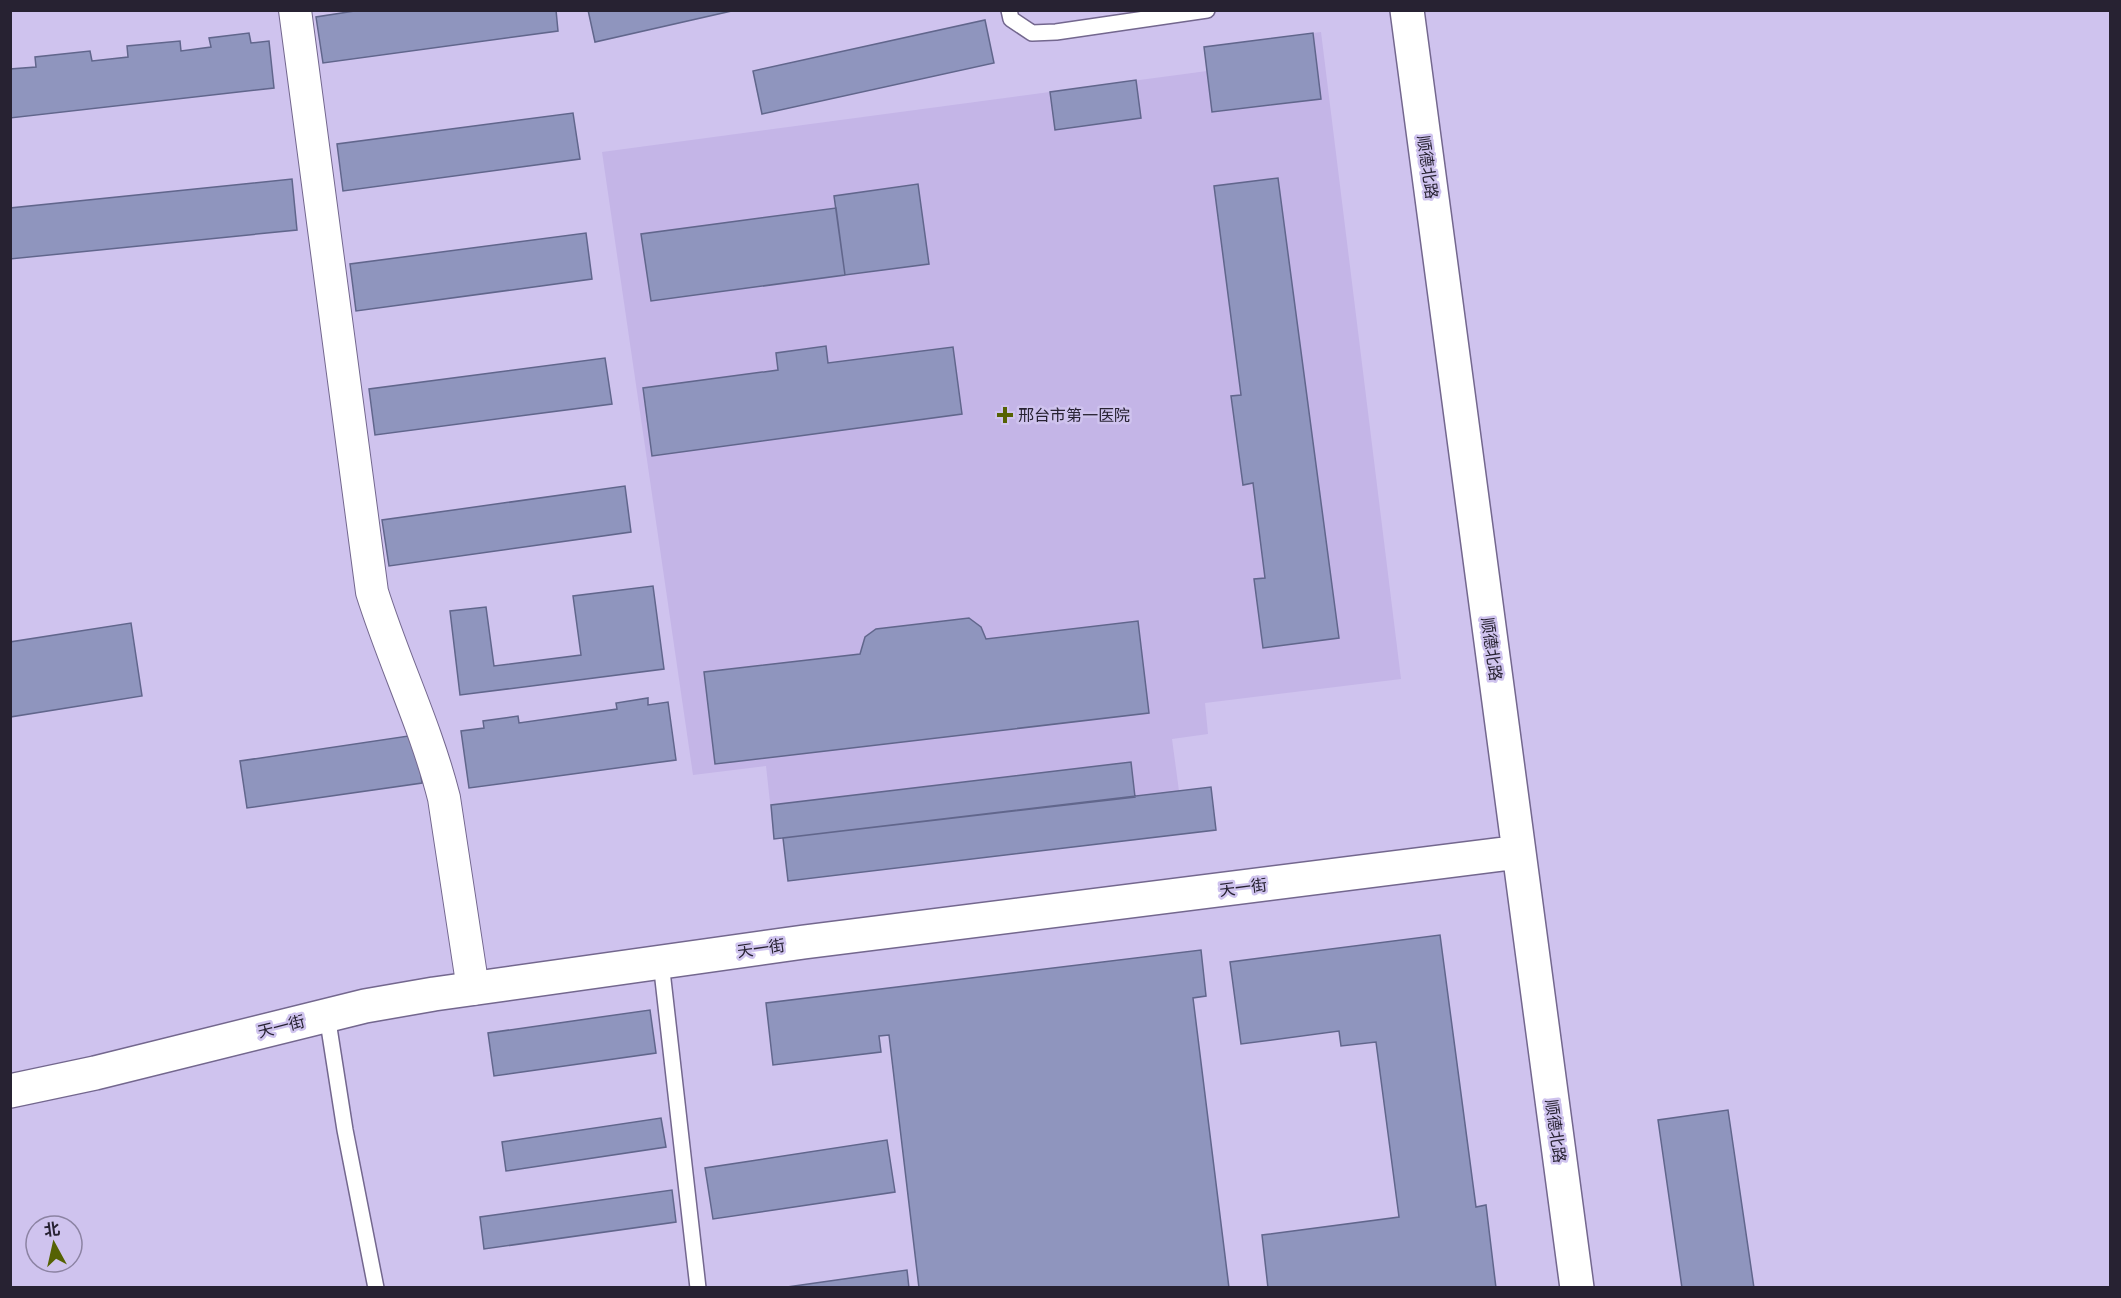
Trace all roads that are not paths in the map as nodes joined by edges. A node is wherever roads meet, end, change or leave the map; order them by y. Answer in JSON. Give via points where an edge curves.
{"nodes":[{"id":1,"x":295,"y":10,"type":"edge"},
{"id":2,"x":1009,"y":10,"type":"edge"},
{"id":3,"x":1207,"y":10,"type":"edge"},
{"id":4,"x":1407,"y":10,"type":"edge"},
{"id":5,"x":1519,"y":852,"type":"junction"},
{"id":6,"x":660,"y":962,"type":"junction"},
{"id":7,"x":473,"y":989,"type":"junction"},
{"id":8,"x":327,"y":1015,"type":"junction"},
{"id":9,"x":10,"y":1091,"type":"edge"},
{"id":10,"x":376,"y":1287,"type":"edge"},
{"id":11,"x":698,"y":1287,"type":"edge"},
{"id":12,"x":1577,"y":1287,"type":"edge"}],
"edges":[{"from":1,"to":7,"type":"street","via":[[372,592],[439,778]]},
{"from":2,"to":3,"type":"lane","via":[[1011,19],[1032,33]]},
{"from":4,"to":5,"type":"street","name":"顺德北路"},
{"from":5,"to":6,"type":"street","name":"天一街"},
{"from":5,"to":12,"type":"street","name":"顺德北路"},
{"from":6,"to":7,"type":"street","name":"天一街"},
{"from":6,"to":11,"type":"lane"},
{"from":7,"to":8,"type":"street","name":"天一街"},
{"from":8,"to":9,"type":"street","name":"天一街"},
{"from":8,"to":10,"type":"lane"}]}
